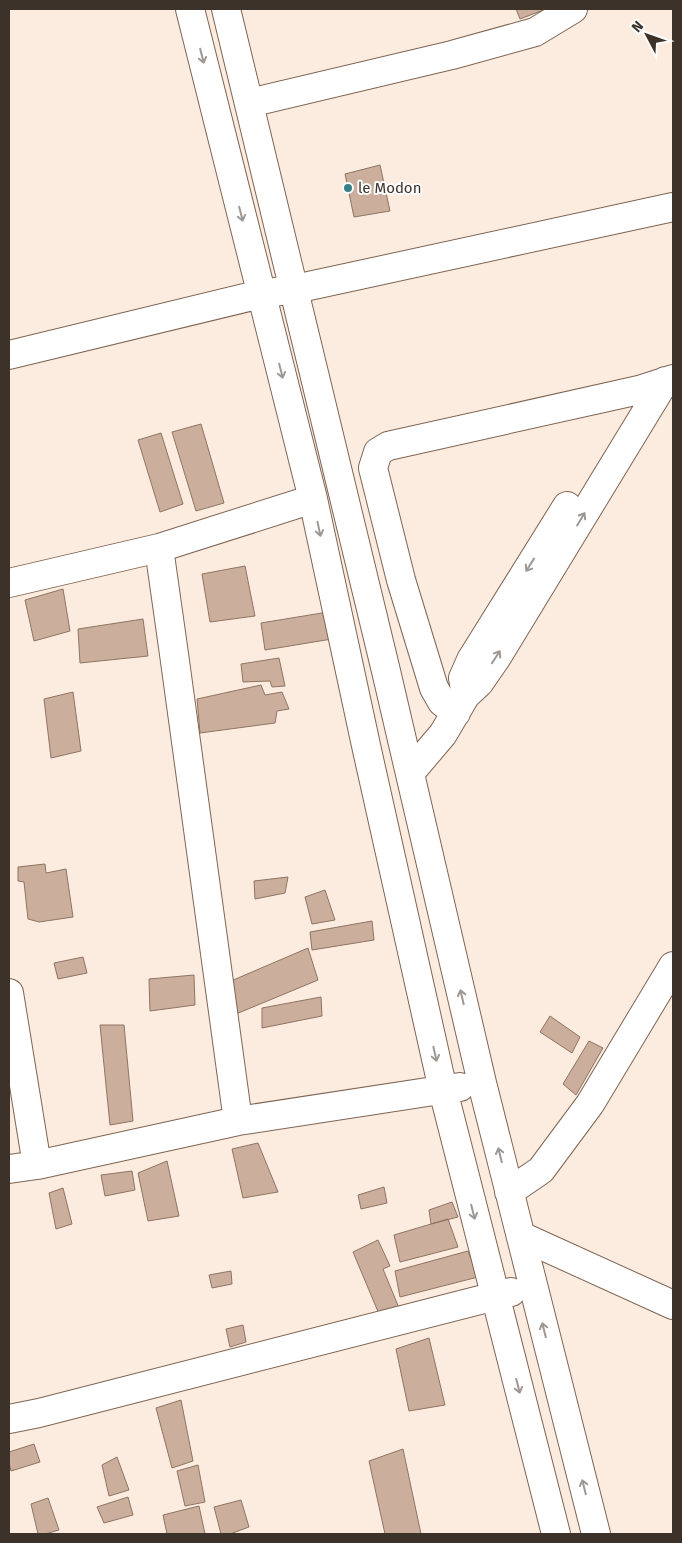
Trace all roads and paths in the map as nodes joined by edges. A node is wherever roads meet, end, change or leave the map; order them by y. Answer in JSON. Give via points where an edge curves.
{"nodes":[{"id":1,"x":190,"y":9,"type":"edge"},
{"id":2,"x":226,"y":9,"type":"edge"},
{"id":3,"x":573,"y":9,"type":"edge"},
{"id":4,"x":249,"y":102,"type":"junction"},
{"id":5,"x":673,"y":207,"type":"edge"},
{"id":6,"x":295,"y":288,"type":"junction"},
{"id":7,"x":261,"y":294,"type":"junction"},
{"id":8,"x":9,"y":355,"type":"edge"},
{"id":9,"x":669,"y":380,"type":"edge"},
{"id":10,"x":639,"y":390,"type":"junction"},
{"id":11,"x":313,"y":499,"type":"junction"},
{"id":12,"x":158,"y":548,"type":"junction"},
{"id":13,"x":9,"y":583,"type":"edge"},
{"id":14,"x":461,"y":704,"type":"junction"},
{"id":15,"x":402,"y":740,"type":"junction"},
{"id":16,"x":367,"y":750,"type":"junction"},
{"id":17,"x":410,"y":773,"type":"junction"},
{"id":18,"x":673,"y":966,"type":"edge"},
{"id":19,"x":9,"y":993,"type":"edge"},
{"id":20,"x":482,"y":1083,"type":"junction"},
{"id":21,"x":443,"y":1090,"type":"junction"},
{"id":22,"x":238,"y":1121,"type":"junction"},
{"id":23,"x":36,"y":1165,"type":"junction"},
{"id":24,"x":9,"y":1169,"type":"edge"},
{"id":25,"x":509,"y":1192,"type":"junction"},
{"id":26,"x":520,"y":1236,"type":"junction"},
{"id":27,"x":533,"y":1286,"type":"junction"},
{"id":28,"x":495,"y":1296,"type":"junction"},
{"id":29,"x":673,"y":1305,"type":"edge"},
{"id":30,"x":9,"y":1419,"type":"edge"},
{"id":31,"x":556,"y":1534,"type":"edge"},
{"id":32,"x":596,"y":1534,"type":"edge"}],
"edges":[{"from":1,"to":7,"type":"street","one_way":true},
{"from":2,"to":4,"type":"street"},
{"from":3,"to":4,"type":"street","via":[[535,32],[452,55]]},
{"from":4,"to":6,"type":"street"},
{"from":5,"to":6,"type":"street"},
{"from":6,"to":7,"type":"street"},
{"from":6,"to":15,"type":"street"},
{"from":7,"to":8,"type":"street"},
{"from":7,"to":11,"type":"street","one_way":true},
{"from":9,"to":10,"type":"street"},
{"from":14,"to":9,"type":"street","one_way":true,"via":[[497,656]]},
{"from":10,"to":14,"type":"street","one_way":true,"via":[[471,660],[463,678]]},
{"from":10,"to":14,"type":"street","via":[[388,446],[378,452],[373,468],[401,580],[434,688],[442,702]]},
{"from":11,"to":12,"type":"street"},
{"from":11,"to":16,"type":"street","one_way":true},
{"from":12,"to":13,"type":"street"},
{"from":12,"to":22,"type":"street"},
{"from":14,"to":17,"type":"street","via":[[443,734]]},
{"from":15,"to":16,"type":"street"},
{"from":15,"to":17,"type":"street"},
{"from":16,"to":21,"type":"street","one_way":true},
{"from":20,"to":17,"type":"street","one_way":true},
{"from":18,"to":25,"type":"street","via":[[590,1104],[541,1170]]},
{"from":19,"to":23,"type":"street"},
{"from":20,"to":21,"type":"street"},
{"from":25,"to":20,"type":"street","one_way":true},
{"from":21,"to":22,"type":"street"},
{"from":21,"to":28,"type":"street","one_way":true},
{"from":22,"to":23,"type":"street"},
{"from":23,"to":24,"type":"street"},
{"from":25,"to":26,"type":"street"},
{"from":26,"to":27,"type":"street"},
{"from":26,"to":29,"type":"street"},
{"from":27,"to":28,"type":"street"},
{"from":32,"to":27,"type":"street","one_way":true},
{"from":28,"to":30,"type":"street"},
{"from":28,"to":31,"type":"street","one_way":true}]}
